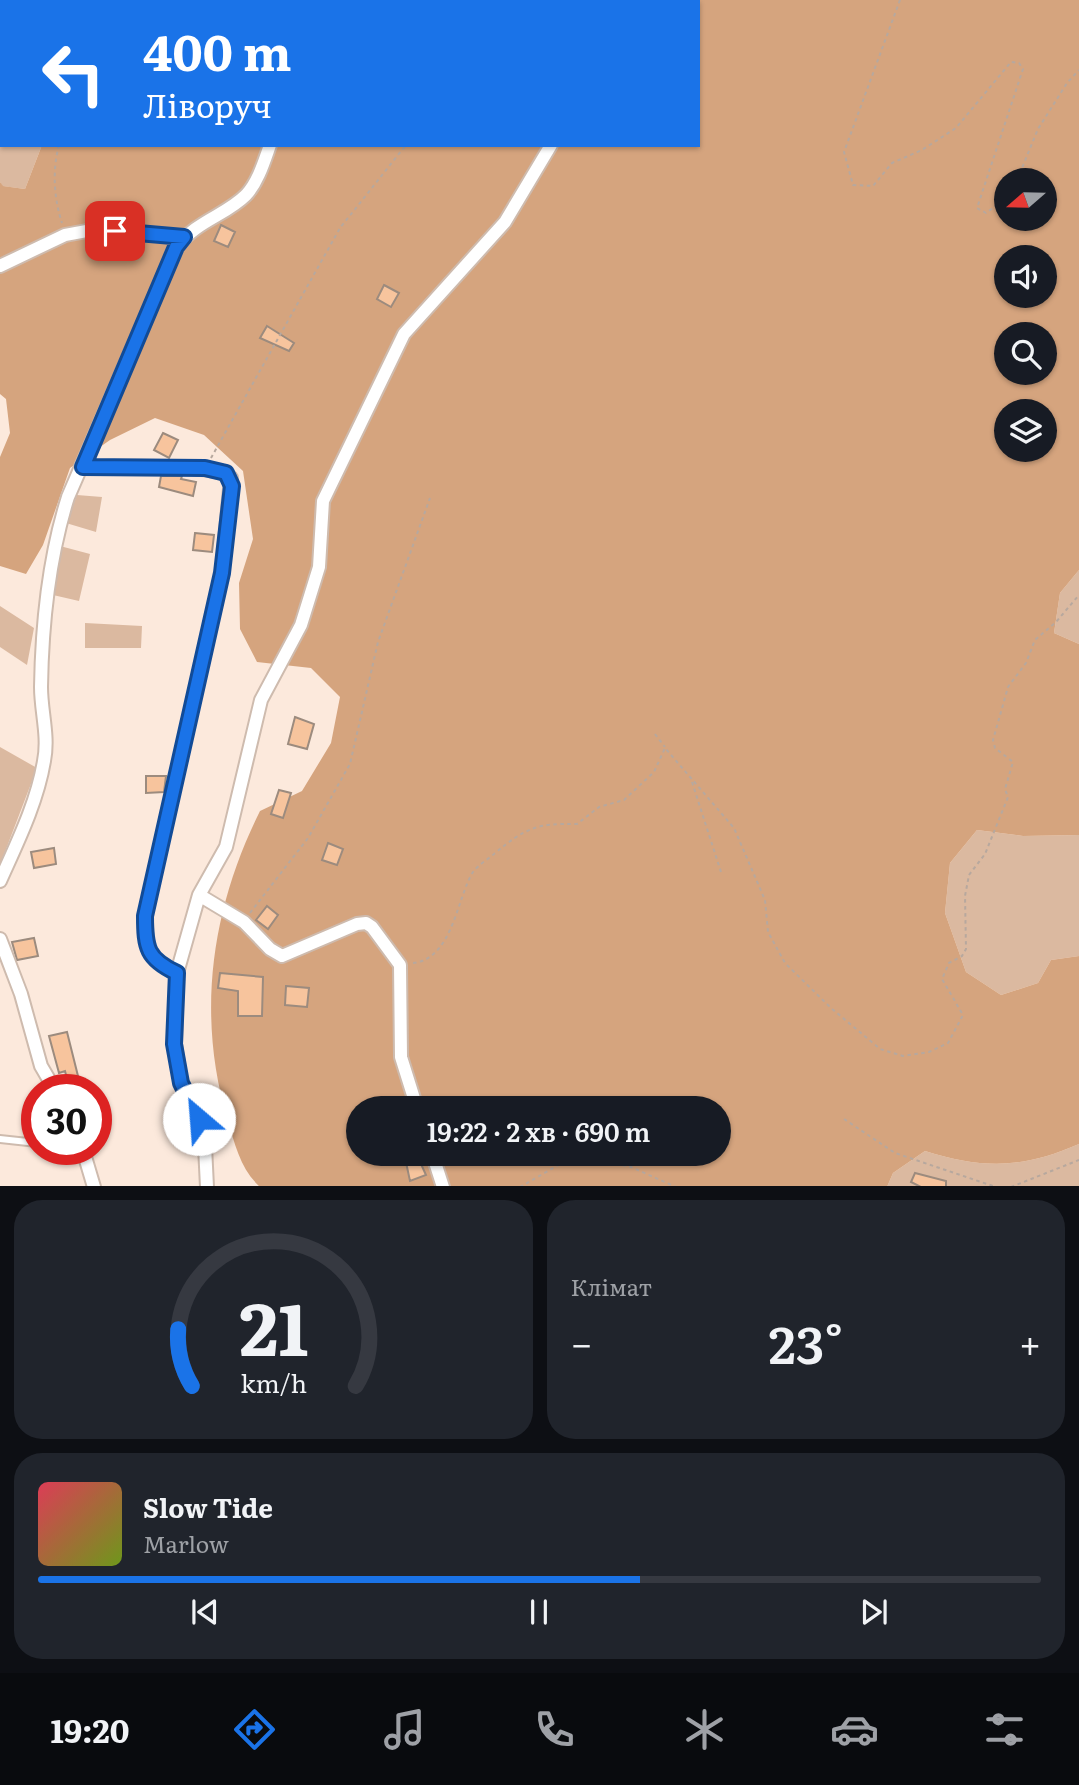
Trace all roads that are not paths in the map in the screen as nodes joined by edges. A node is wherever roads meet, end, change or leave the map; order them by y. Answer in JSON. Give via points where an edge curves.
{"nodes":[{"id":1,"x":269,"y":147,"type":"edge"},
{"id":2,"x":550,"y":147,"type":"edge"},
{"id":3,"x":184,"y":237,"type":"junction"},
{"id":4,"x":0,"y":266,"type":"edge"},
{"id":5,"x":83,"y":467,"type":"junction"},
{"id":6,"x":0,"y":881,"type":"edge"},
{"id":7,"x":200,"y":895,"type":"junction"},
{"id":8,"x":0,"y":939,"type":"edge"},
{"id":9,"x":177,"y":973,"type":"junction"},
{"id":10,"x":46,"y":1074,"type":"edge"},
{"id":11,"x":413,"y":1096,"type":"edge"},
{"id":12,"x":0,"y":1139,"type":"edge"},
{"id":13,"x":21,"y":1141,"type":"edge"},
{"id":14,"x":88,"y":1165,"type":"edge"},
{"id":15,"x":436,"y":1166,"type":"edge"},
{"id":16,"x":94,"y":1186,"type":"edge"},
{"id":17,"x":207,"y":1186,"type":"edge"},
{"id":18,"x":443,"y":1186,"type":"edge"}],
"edges":[{"from":1,"to":3,"type":"street","via":[[246,194]]},
{"from":2,"to":7,"type":"street","via":[[505,222],[404,334],[323,502],[319,567],[304,614],[261,700],[226,847]]},
{"from":3,"to":4,"type":"street","via":[[92,229],[65,234]]},
{"from":3,"to":5,"type":"street"},
{"from":5,"to":6,"type":"street","via":[[55,538],[41,656],[44,762]]},
{"from":5,"to":9,"type":"street","via":[[205,468],[231,478],[222,573],[145,916],[145,943],[156,963]]},
{"from":7,"to":9,"type":"street"},
{"from":7,"to":11,"type":"street","via":[[244,922],[282,956],[366,923],[372,926],[400,965],[401,1057]]},
{"from":8,"to":10,"type":"street"},
{"from":9,"to":17,"type":"street","via":[[174,1044],[181,1083],[199,1119]]},
{"from":12,"to":13,"type":"lane"},
{"from":14,"to":16,"type":"street"},
{"from":15,"to":18,"type":"street"}]}
